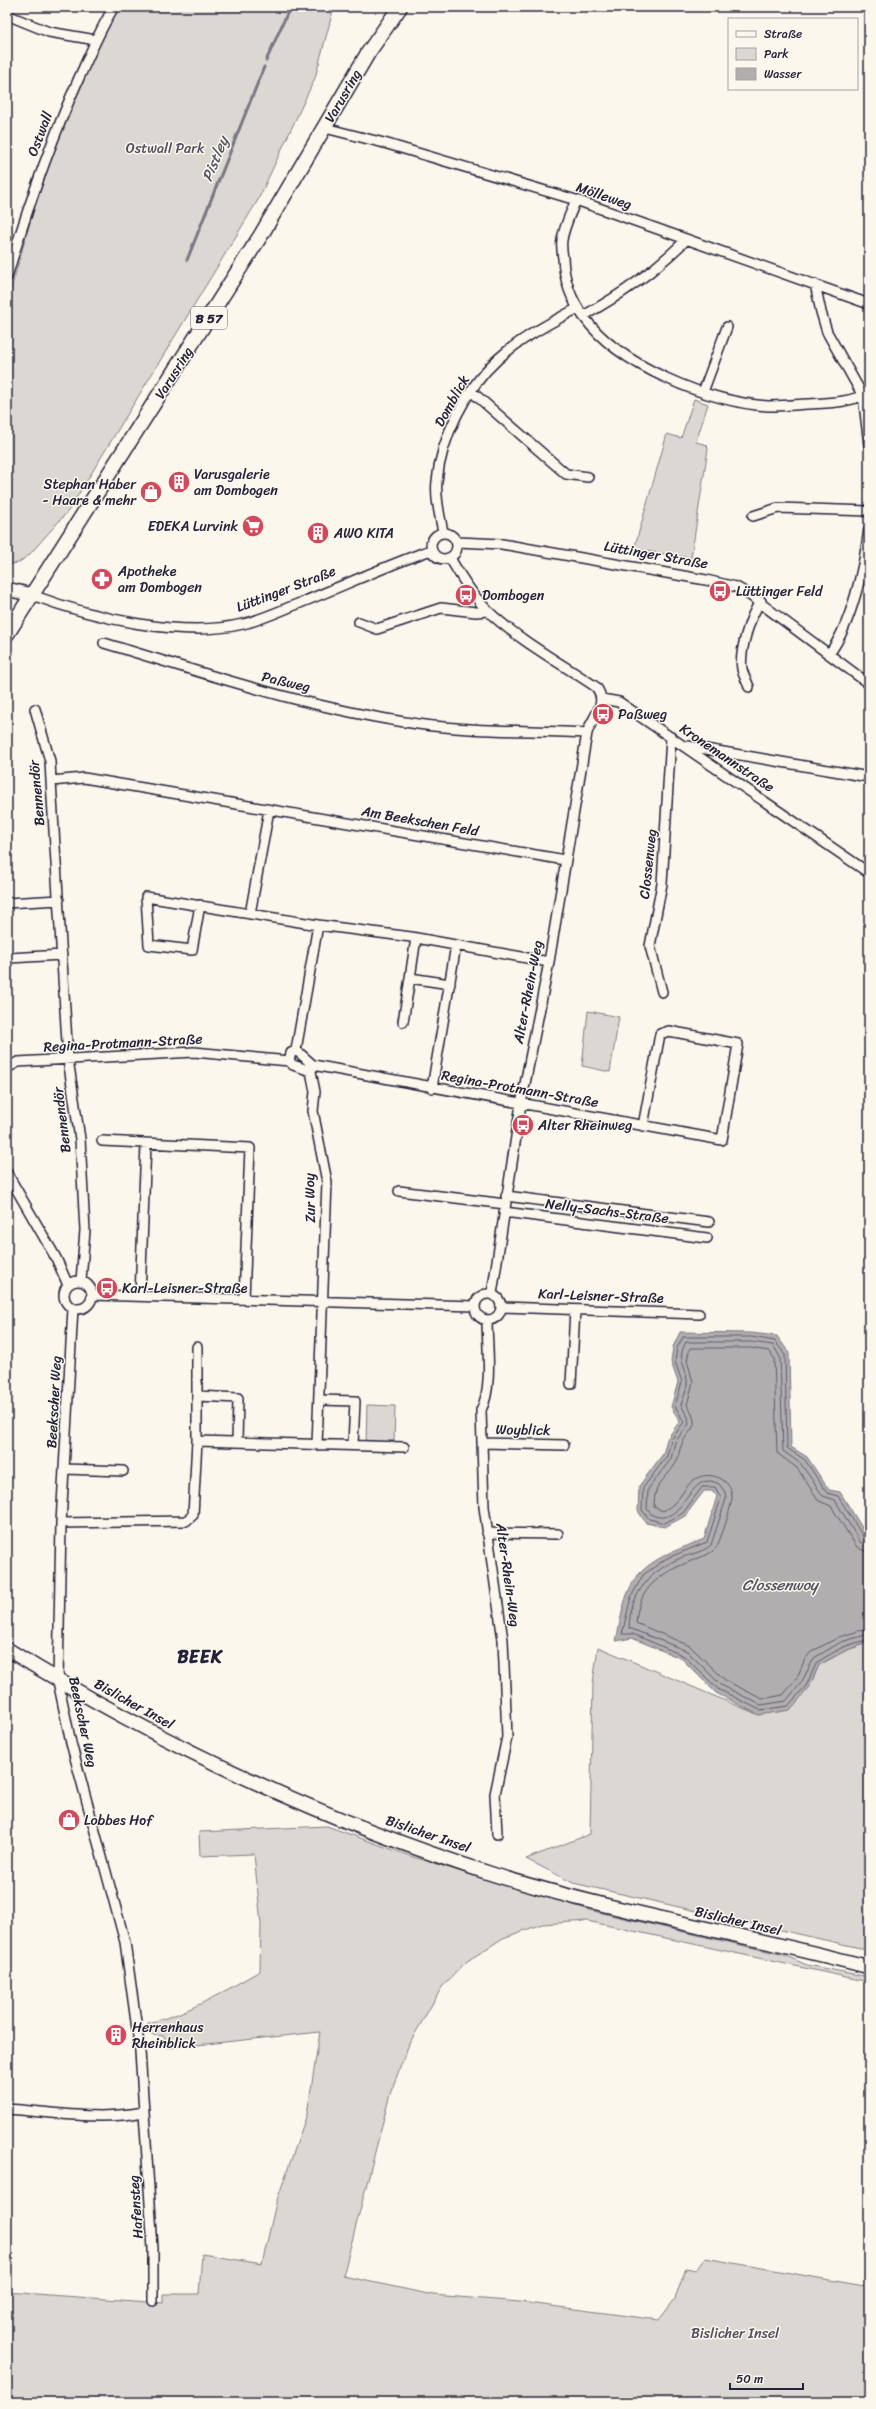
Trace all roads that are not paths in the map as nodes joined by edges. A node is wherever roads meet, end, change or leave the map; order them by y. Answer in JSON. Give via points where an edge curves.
{"nodes":[{"id":1,"x":114,"y":7,"type":"edge"},
{"id":2,"x":400,"y":7,"type":"edge"},
{"id":3,"x":7,"y":15,"type":"edge"},
{"id":4,"x":96,"y":40,"type":"junction"},
{"id":5,"x":325,"y":128,"type":"junction"},
{"id":6,"x":576,"y":200,"type":"junction"},
{"id":7,"x":686,"y":240,"type":"junction"},
{"id":8,"x":7,"y":277,"type":"edge"},
{"id":9,"x":816,"y":284,"type":"junction"},
{"id":10,"x":869,"y":304,"type":"edge"},
{"id":11,"x":578,"y":308,"type":"junction"},
{"id":12,"x":583,"y":316,"type":"junction"},
{"id":13,"x":727,"y":327,"type":"dead end"},
{"id":14,"x":471,"y":390,"type":"junction"},
{"id":15,"x":703,"y":392,"type":"junction"},
{"id":16,"x":866,"y":394,"type":"edge"},
{"id":17,"x":869,"y":445,"type":"edge"},
{"id":18,"x":588,"y":477,"type":"dead end"},
{"id":19,"x":869,"y":511,"type":"edge"},
{"id":20,"x":753,"y":516,"type":"dead end"},
{"id":21,"x":869,"y":529,"type":"edge"},
{"id":22,"x":443,"y":532,"type":"junction"},
{"id":23,"x":457,"y":542,"type":"junction"},
{"id":24,"x":431,"y":550,"type":"junction"},
{"id":25,"x":450,"y":558,"type":"junction"},
{"id":26,"x":7,"y":590,"type":"edge"},
{"id":27,"x":32,"y":595,"type":"junction"},
{"id":28,"x":761,"y":602,"type":"junction"},
{"id":29,"x":488,"y":611,"type":"junction"},
{"id":30,"x":359,"y":622,"type":"dead end"},
{"id":31,"x":7,"y":634,"type":"edge"},
{"id":32,"x":104,"y":643,"type":"dead end"},
{"id":33,"x":829,"y":654,"type":"junction"},
{"id":34,"x":869,"y":684,"type":"edge"},
{"id":35,"x":749,"y":687,"type":"dead end"},
{"id":36,"x":602,"y":699,"type":"junction"},
{"id":37,"x":35,"y":709,"type":"dead end"},
{"id":38,"x":587,"y":733,"type":"junction"},
{"id":39,"x":671,"y":737,"type":"junction"},
{"id":40,"x":684,"y":745,"type":"junction"},
{"id":41,"x":869,"y":777,"type":"edge"},
{"id":42,"x":52,"y":781,"type":"junction"},
{"id":43,"x":269,"y":810,"type":"junction"},
{"id":44,"x":565,"y":860,"type":"junction"},
{"id":45,"x":869,"y":873,"type":"edge"},
{"id":46,"x":59,"y":900,"type":"junction"},
{"id":47,"x":7,"y":903,"type":"edge"},
{"id":48,"x":200,"y":906,"type":"junction"},
{"id":49,"x":250,"y":914,"type":"junction"},
{"id":50,"x":318,"y":925,"type":"junction"},
{"id":51,"x":416,"y":938,"type":"junction"},
{"id":52,"x":456,"y":945,"type":"junction"},
{"id":53,"x":62,"y":955,"type":"junction"},
{"id":54,"x":9,"y":958,"type":"dead end"},
{"id":55,"x":549,"y":962,"type":"junction"},
{"id":56,"x":410,"y":978,"type":"junction"},
{"id":57,"x":450,"y":984,"type":"junction"},
{"id":58,"x":662,"y":992,"type":"dead end"},
{"id":59,"x":403,"y":1022,"type":"dead end"},
{"id":60,"x":296,"y":1050,"type":"junction"},
{"id":61,"x":68,"y":1059,"type":"junction"},
{"id":62,"x":289,"y":1061,"type":"junction"},
{"id":63,"x":7,"y":1068,"type":"edge"},
{"id":64,"x":312,"y":1068,"type":"junction"},
{"id":65,"x":432,"y":1088,"type":"junction"},
{"id":66,"x":521,"y":1104,"type":"junction"},
{"id":67,"x":643,"y":1126,"type":"junction"},
{"id":68,"x":102,"y":1141,"type":"dead end"},
{"id":69,"x":146,"y":1144,"type":"junction"},
{"id":70,"x":7,"y":1173,"type":"edge"},
{"id":71,"x":399,"y":1191,"type":"dead end"},
{"id":72,"x":505,"y":1204,"type":"junction"},
{"id":73,"x":709,"y":1222,"type":"dead end"},
{"id":74,"x":707,"y":1238,"type":"dead end"},
{"id":75,"x":81,"y":1281,"type":"junction"},
{"id":76,"x":68,"y":1285,"type":"junction"},
{"id":77,"x":492,"y":1294,"type":"junction"},
{"id":78,"x":92,"y":1295,"type":"junction"},
{"id":79,"x":140,"y":1296,"type":"junction"},
{"id":80,"x":244,"y":1299,"type":"junction"},
{"id":81,"x":322,"y":1302,"type":"junction"},
{"id":82,"x":475,"y":1306,"type":"junction"},
{"id":83,"x":502,"y":1307,"type":"junction"},
{"id":84,"x":74,"y":1308,"type":"junction"},
{"id":85,"x":575,"y":1310,"type":"junction"},
{"id":86,"x":699,"y":1314,"type":"dead end"},
{"id":87,"x":487,"y":1320,"type":"junction"},
{"id":88,"x":197,"y":1347,"type":"dead end"},
{"id":89,"x":571,"y":1384,"type":"dead end"},
{"id":90,"x":197,"y":1396,"type":"junction"},
{"id":91,"x":319,"y":1400,"type":"junction"},
{"id":92,"x":197,"y":1442,"type":"junction"},
{"id":93,"x":237,"y":1442,"type":"junction"},
{"id":94,"x":482,"y":1443,"type":"junction"},
{"id":95,"x":318,"y":1445,"type":"junction"},
{"id":96,"x":353,"y":1445,"type":"junction"},
{"id":97,"x":564,"y":1445,"type":"dead end"},
{"id":98,"x":404,"y":1447,"type":"dead end"},
{"id":99,"x":64,"y":1469,"type":"junction"},
{"id":100,"x":123,"y":1471,"type":"dead end"},
{"id":101,"x":61,"y":1523,"type":"junction"},
{"id":102,"x":487,"y":1533,"type":"junction"},
{"id":103,"x":558,"y":1534,"type":"dead end"},
{"id":104,"x":7,"y":1649,"type":"edge"},
{"id":105,"x":58,"y":1681,"type":"junction"},
{"id":106,"x":497,"y":1834,"type":"dead end"},
{"id":107,"x":869,"y":1967,"type":"edge"},
{"id":108,"x":7,"y":2109,"type":"edge"},
{"id":109,"x":143,"y":2112,"type":"junction"},
{"id":110,"x":153,"y":2301,"type":"dead end"}],
"edges":[{"from":1,"to":4,"type":"street","name":"Ostwall"},
{"from":2,"to":5,"type":"main road","name":"Varusring","number":"B 57","via":[[368,52]]},
{"from":3,"to":4,"type":"street","via":[[49,32]]},
{"from":4,"to":8,"type":"street","name":"Ostwall","via":[[59,121],[27,210]]},
{"from":5,"to":6,"type":"street","name":"Mölleweg","via":[[390,144]]},
{"from":5,"to":27,"type":"main road","name":"Varusring","number":"B 57","via":[[257,242]]},
{"from":6,"to":7,"type":"street","name":"Mölleweg"},
{"from":6,"to":11,"type":"street","via":[[562,240],[563,270]]},
{"from":7,"to":9,"type":"street","name":"Mölleweg"},
{"from":7,"to":12,"type":"street","via":[[633,287]]},
{"from":9,"to":10,"type":"street","name":"Mölleweg"},
{"from":9,"to":16,"type":"street","via":[[827,332]]},
{"from":11,"to":12,"type":"street"},
{"from":11,"to":14,"type":"street","name":"Domblick","via":[[523,340],[499,358]]},
{"from":12,"to":15,"type":"street","via":[[602,336],[635,362]]},
{"from":13,"to":15,"type":"street"},
{"from":14,"to":18,"type":"street","via":[[566,474]]},
{"from":14,"to":22,"type":"street","name":"Domblick","via":[[448,437],[440,462],[436,483]]},
{"from":15,"to":16,"type":"street","via":[[767,406],[822,403]]},
{"from":16,"to":17,"type":"street"},
{"from":19,"to":20,"type":"street","via":[[778,508]]},
{"from":21,"to":33,"type":"street","via":[[850,610]]},
{"from":22,"to":23,"type":"street","via":[[450,534]]},
{"from":22,"to":24,"type":"street","via":[[435,536]]},
{"from":23,"to":25,"type":"street","via":[[457,551]]},
{"from":23,"to":28,"type":"street","name":"Lüttinger Straße","via":[[502,544],[706,580],[736,587]]},
{"from":24,"to":25,"type":"street","via":[[443,560]]},
{"from":24,"to":27,"type":"street","name":"Lüttinger Straße","via":[[260,619],[226,627],[197,629],[154,625],[86,613]]},
{"from":25,"to":29,"type":"street","via":[[471,592]]},
{"from":26,"to":27,"type":"main road","name":"Lüttinger Straße"},
{"from":27,"to":31,"type":"main road","name":"Varusring","number":"B 57"},
{"from":28,"to":33,"type":"street","name":"Lüttinger Straße"},
{"from":28,"to":35,"type":"street","via":[[753,611],[745,642],[742,669]]},
{"from":29,"to":30,"type":"street","via":[[436,608],[377,629]]},
{"from":29,"to":36,"type":"street","via":[[596,687]]},
{"from":32,"to":38,"type":"street","name":"Paßweg","via":[[260,691],[403,722],[449,728]]},
{"from":33,"to":34,"type":"street","name":"Lüttinger Straße"},
{"from":36,"to":38,"type":"street","name":"Alter-Rhein-Weg"},
{"from":36,"to":39,"type":"street","name":"Kronemannstraße","via":[[619,702]]},
{"from":37,"to":42,"type":"street","name":"Bennendör","via":[[50,761]]},
{"from":38,"to":44,"type":"street","name":"Alter-Rhein-Weg"},
{"from":39,"to":40,"type":"street","name":"Kronemannstraße"},
{"from":39,"to":58,"type":"street","name":"Clossenweg","via":[[663,877],[650,946]]},
{"from":40,"to":41,"type":"street"},
{"from":40,"to":45,"type":"street","name":"Kronemannstraße"},
{"from":42,"to":43,"type":"street","name":"Am Beekschen Feld","via":[[84,778]]},
{"from":42,"to":46,"type":"street","name":"Bennendör"},
{"from":43,"to":44,"type":"street","name":"Am Beekschen Feld"},
{"from":43,"to":49,"type":"street"},
{"from":44,"to":55,"type":"street","name":"Alter-Rhein-Weg"},
{"from":46,"to":47,"type":"street"},
{"from":46,"to":53,"type":"street","name":"Bennendör"},
{"from":48,"to":48,"type":"street","via":[[146,897],[148,944],[192,950]]},
{"from":48,"to":49,"type":"street"},
{"from":49,"to":50,"type":"street"},
{"from":50,"to":51,"type":"street"},
{"from":50,"to":60,"type":"street"},
{"from":51,"to":52,"type":"street"},
{"from":51,"to":56,"type":"street"},
{"from":52,"to":55,"type":"street"},
{"from":52,"to":57,"type":"street"},
{"from":53,"to":54,"type":"street"},
{"from":53,"to":61,"type":"street","name":"Bennendör"},
{"from":55,"to":66,"type":"street","name":"Alter-Rhein-Weg"},
{"from":56,"to":57,"type":"street"},
{"from":56,"to":59,"type":"street"},
{"from":57,"to":65,"type":"street"},
{"from":60,"to":62,"type":"street","via":[[291,1053]]},
{"from":60,"to":64,"type":"street"},
{"from":61,"to":62,"type":"street","name":"Regina-Protmann-Straße","via":[[194,1052]]},
{"from":61,"to":63,"type":"street","name":"Regina-Protmann-Straße","via":[[18,1062]]},
{"from":61,"to":75,"type":"street","name":"Bennendör","via":[[80,1139],[85,1230]]},
{"from":62,"to":64,"type":"street","name":"Regina-Protmann-Straße","via":[[293,1065]]},
{"from":64,"to":65,"type":"street","name":"Regina-Protmann-Straße"},
{"from":64,"to":81,"type":"street","name":"Zur Woy","via":[[315,1092],[313,1111],[327,1182]]},
{"from":65,"to":66,"type":"street","name":"Regina-Protmann-Straße"},
{"from":66,"to":67,"type":"street","name":"Regina-Protmann-Straße"},
{"from":66,"to":72,"type":"street","name":"Alter-Rhein-Weg"},
{"from":67,"to":67,"type":"street","name":"Regina-Protmann-Straße","via":[[722,1140],[738,1044],[669,1031],[660,1034]]},
{"from":68,"to":69,"type":"street"},
{"from":69,"to":79,"type":"street"},
{"from":69,"to":80,"type":"street","via":[[250,1148]]},
{"from":70,"to":76,"type":"street","via":[[56,1258]]},
{"from":71,"to":72,"type":"street"},
{"from":72,"to":73,"type":"street","name":"Nelly-Sachs-Straße"},
{"from":72,"to":74,"type":"street","name":"Nelly-Sachs-Straße"},
{"from":72,"to":77,"type":"street","name":"Alter-Rhein-Weg"},
{"from":75,"to":76,"type":"street","via":[[74,1281]]},
{"from":75,"to":78,"type":"street","via":[[89,1286]]},
{"from":76,"to":84,"type":"street","via":[[64,1291],[64,1298]]},
{"from":77,"to":82,"type":"street","via":[[480,1296]]},
{"from":77,"to":83,"type":"street","via":[[499,1298]]},
{"from":78,"to":79,"type":"street"},
{"from":78,"to":84,"type":"street","via":[[89,1303],[82,1308]]},
{"from":79,"to":80,"type":"street"},
{"from":80,"to":81,"type":"street"},
{"from":81,"to":82,"type":"street"},
{"from":81,"to":91,"type":"street","name":"Zur Woy"},
{"from":82,"to":87,"type":"street","via":[[477,1314]]},
{"from":83,"to":85,"type":"street","name":"Karl-Leisner-Straße"},
{"from":83,"to":87,"type":"street","via":[[499,1315]]},
{"from":84,"to":99,"type":"street","name":"Beekscher Weg"},
{"from":85,"to":86,"type":"street","name":"Karl-Leisner-Straße"},
{"from":85,"to":89,"type":"street"},
{"from":87,"to":94,"type":"street","name":"Alter-Rhein-Weg","via":[[487,1390],[481,1410]]},
{"from":88,"to":90,"type":"street"},
{"from":90,"to":92,"type":"street"},
{"from":90,"to":93,"type":"street","via":[[238,1398]]},
{"from":91,"to":95,"type":"street","name":"Zur Woy"},
{"from":91,"to":96,"type":"street","via":[[356,1401]]},
{"from":92,"to":93,"type":"street"},
{"from":92,"to":101,"type":"street","via":[[193,1515],[186,1521]]},
{"from":93,"to":95,"type":"street"},
{"from":94,"to":97,"type":"street","name":"Woyblick"},
{"from":94,"to":102,"type":"street","name":"Alter-Rhein-Weg"},
{"from":95,"to":96,"type":"street"},
{"from":96,"to":98,"type":"street"},
{"from":99,"to":100,"type":"street"},
{"from":99,"to":101,"type":"street","name":"Beekscher Weg"},
{"from":101,"to":105,"type":"street","name":"Beekscher Weg"},
{"from":102,"to":103,"type":"street"},
{"from":102,"to":106,"type":"street","name":"Alter-Rhein-Weg","via":[[503,1640],[506,1737],[495,1794]]},
{"from":104,"to":105,"type":"main road","name":"Bislicher Insel"},
{"from":105,"to":107,"type":"main road","name":"Bislicher Insel","via":[[179,1747],[254,1783],[415,1848],[496,1875],[595,1903]]},
{"from":105,"to":109,"type":"street","name":"Beekscher Weg","via":[[71,1743],[126,1942],[140,2051]]},
{"from":108,"to":109,"type":"street","via":[[105,2117]]},
{"from":109,"to":110,"type":"street","name":"Hafensteg","via":[[153,2249]]}]}
